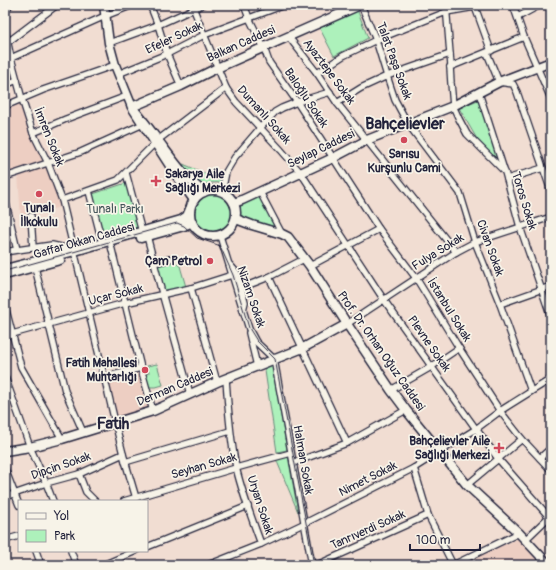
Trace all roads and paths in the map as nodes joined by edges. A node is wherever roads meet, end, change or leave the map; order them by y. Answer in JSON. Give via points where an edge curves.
{"nodes":[{"id":1,"x":10,"y":5,"type":"edge"},
{"id":2,"x":57,"y":5,"type":"edge"},
{"id":3,"x":104,"y":5,"type":"edge"},
{"id":4,"x":133,"y":5,"type":"edge"},
{"id":5,"x":150,"y":5,"type":"edge"},
{"id":6,"x":202,"y":5,"type":"edge"},
{"id":7,"x":244,"y":5,"type":"edge"},
{"id":8,"x":284,"y":5,"type":"edge"},
{"id":9,"x":361,"y":5,"type":"edge"},
{"id":10,"x":446,"y":5,"type":"edge"},
{"id":11,"x":513,"y":5,"type":"edge"},
{"id":12,"x":478,"y":6,"type":"edge"},
{"id":13,"x":537,"y":6,"type":"edge"},
{"id":14,"x":193,"y":7,"type":"edge"},
{"id":15,"x":5,"y":10,"type":"edge"},
{"id":16,"x":446,"y":12,"type":"junction"},
{"id":17,"x":105,"y":16,"type":"junction"},
{"id":18,"x":249,"y":18,"type":"junction"},
{"id":19,"x":518,"y":18,"type":"junction"},
{"id":20,"x":158,"y":25,"type":"junction"},
{"id":21,"x":5,"y":30,"type":"edge"},
{"id":22,"x":204,"y":35,"type":"junction"},
{"id":23,"x":288,"y":36,"type":"junction"},
{"id":24,"x":524,"y":37,"type":"junction"},
{"id":25,"x":376,"y":40,"type":"junction"},
{"id":26,"x":8,"y":42,"type":"junction"},
{"id":27,"x":109,"y":43,"type":"junction"},
{"id":28,"x":264,"y":48,"type":"junction"},
{"id":29,"x":489,"y":52,"type":"junction"},
{"id":30,"x":167,"y":54,"type":"junction"},
{"id":31,"x":450,"y":54,"type":"junction"},
{"id":32,"x":11,"y":58,"type":"junction"},
{"id":33,"x":5,"y":60,"type":"edge"},
{"id":34,"x":551,"y":62,"type":"edge"},
{"id":35,"x":114,"y":65,"type":"junction"},
{"id":36,"x":450,"y":67,"type":"junction"},
{"id":37,"x":538,"y":67,"type":"junction"},
{"id":38,"x":217,"y":68,"type":"junction"},
{"id":39,"x":316,"y":73,"type":"junction"},
{"id":40,"x":118,"y":74,"type":"junction"},
{"id":41,"x":387,"y":76,"type":"junction"},
{"id":42,"x":17,"y":80,"type":"junction"},
{"id":43,"x":499,"y":82,"type":"junction"},
{"id":44,"x":5,"y":85,"type":"edge"},
{"id":45,"x":180,"y":86,"type":"junction"},
{"id":46,"x":226,"y":88,"type":"junction"},
{"id":47,"x":330,"y":92,"type":"junction"},
{"id":48,"x":479,"y":93,"type":"junction"},
{"id":49,"x":127,"y":96,"type":"junction"},
{"id":50,"x":22,"y":99,"type":"junction"},
{"id":51,"x":551,"y":99,"type":"edge"},
{"id":52,"x":297,"y":102,"type":"junction"},
{"id":53,"x":337,"y":103,"type":"junction"},
{"id":54,"x":5,"y":106,"type":"edge"},
{"id":55,"x":453,"y":106,"type":"junction"},
{"id":56,"x":132,"y":107,"type":"junction"},
{"id":57,"x":143,"y":124,"type":"junction"},
{"id":58,"x":408,"y":124,"type":"junction"},
{"id":59,"x":260,"y":128,"type":"junction"},
{"id":60,"x":33,"y":133,"type":"junction"},
{"id":61,"x":367,"y":140,"type":"junction"},
{"id":62,"x":157,"y":141,"type":"junction"},
{"id":63,"x":333,"y":158,"type":"junction"},
{"id":64,"x":48,"y":163,"type":"junction"},
{"id":65,"x":543,"y":168,"type":"junction"},
{"id":66,"x":505,"y":172,"type":"junction"},
{"id":67,"x":126,"y":173,"type":"junction"},
{"id":68,"x":301,"y":173,"type":"junction"},
{"id":69,"x":5,"y":177,"type":"edge"},
{"id":70,"x":507,"y":179,"type":"junction"},
{"id":71,"x":89,"y":191,"type":"junction"},
{"id":72,"x":551,"y":191,"type":"edge"},
{"id":73,"x":204,"y":192,"type":"junction"},
{"id":74,"x":222,"y":192,"type":"junction"},
{"id":75,"x":260,"y":192,"type":"junction"},
{"id":76,"x":5,"y":199,"type":"edge"},
{"id":77,"x":62,"y":200,"type":"junction"},
{"id":78,"x":194,"y":200,"type":"junction"},
{"id":79,"x":234,"y":203,"type":"junction"},
{"id":80,"x":190,"y":209,"type":"junction"},
{"id":81,"x":31,"y":216,"type":"dead end"},
{"id":82,"x":551,"y":217,"type":"edge"},
{"id":83,"x":236,"y":218,"type":"junction"},
{"id":84,"x":192,"y":222,"type":"junction"},
{"id":85,"x":520,"y":227,"type":"junction"},
{"id":86,"x":379,"y":229,"type":"junction"},
{"id":87,"x":144,"y":234,"type":"junction"},
{"id":88,"x":282,"y":234,"type":"junction"},
{"id":89,"x":220,"y":236,"type":"junction"},
{"id":90,"x":102,"y":242,"type":"junction"},
{"id":91,"x":475,"y":242,"type":"junction"},
{"id":92,"x":348,"y":245,"type":"junction"},
{"id":93,"x":111,"y":246,"type":"junction"},
{"id":94,"x":33,"y":248,"type":"junction"},
{"id":95,"x":17,"y":250,"type":"junction"},
{"id":96,"x":5,"y":252,"type":"edge"},
{"id":97,"x":456,"y":252,"type":"junction"},
{"id":98,"x":75,"y":253,"type":"junction"},
{"id":99,"x":170,"y":258,"type":"dead end"},
{"id":100,"x":304,"y":259,"type":"junction"},
{"id":101,"x":154,"y":263,"type":"junction"},
{"id":102,"x":229,"y":264,"type":"junction"},
{"id":103,"x":310,"y":266,"type":"junction"},
{"id":104,"x":35,"y":267,"type":"junction"},
{"id":105,"x":5,"y":269,"type":"edge"},
{"id":106,"x":5,"y":275,"type":"edge"},
{"id":107,"x":232,"y":275,"type":"junction"},
{"id":108,"x":270,"y":277,"type":"junction"},
{"id":109,"x":416,"y":278,"type":"junction"},
{"id":110,"x":551,"y":286,"type":"edge"},
{"id":111,"x":191,"y":288,"type":"junction"},
{"id":112,"x":241,"y":288,"type":"junction"},
{"id":113,"x":541,"y":289,"type":"junction"},
{"id":114,"x":163,"y":295,"type":"junction"},
{"id":115,"x":384,"y":300,"type":"junction"},
{"id":116,"x":125,"y":303,"type":"junction"},
{"id":117,"x":500,"y":304,"type":"junction"},
{"id":118,"x":5,"y":309,"type":"edge"},
{"id":119,"x":243,"y":310,"type":"junction"},
{"id":120,"x":89,"y":313,"type":"junction"},
{"id":121,"x":551,"y":317,"type":"edge"},
{"id":122,"x":49,"y":324,"type":"junction"},
{"id":123,"x":347,"y":324,"type":"junction"},
{"id":124,"x":249,"y":329,"type":"junction"},
{"id":125,"x":12,"y":333,"type":"junction"},
{"id":126,"x":5,"y":336,"type":"edge"},
{"id":127,"x":303,"y":348,"type":"junction"},
{"id":128,"x":459,"y":348,"type":"junction"},
{"id":129,"x":274,"y":359,"type":"junction"},
{"id":130,"x":257,"y":366,"type":"junction"},
{"id":131,"x":431,"y":367,"type":"junction"},
{"id":132,"x":141,"y":368,"type":"junction"},
{"id":133,"x":5,"y":376,"type":"edge"},
{"id":134,"x":105,"y":377,"type":"junction"},
{"id":135,"x":226,"y":378,"type":"junction"},
{"id":136,"x":551,"y":379,"type":"edge"},
{"id":137,"x":218,"y":382,"type":"junction"},
{"id":138,"x":391,"y":390,"type":"junction"},
{"id":139,"x":531,"y":391,"type":"junction"},
{"id":140,"x":190,"y":394,"type":"junction"},
{"id":141,"x":406,"y":410,"type":"junction"},
{"id":142,"x":153,"y":411,"type":"junction"},
{"id":143,"x":500,"y":411,"type":"junction"},
{"id":144,"x":115,"y":422,"type":"junction"},
{"id":145,"x":476,"y":429,"type":"junction"},
{"id":146,"x":230,"y":431,"type":"junction"},
{"id":147,"x":83,"y":432,"type":"junction"},
{"id":148,"x":62,"y":439,"type":"junction"},
{"id":149,"x":522,"y":439,"type":"junction"},
{"id":150,"x":347,"y":443,"type":"junction"},
{"id":151,"x":30,"y":447,"type":"junction"},
{"id":152,"x":551,"y":448,"type":"edge"},
{"id":153,"x":5,"y":450,"type":"edge"},
{"id":154,"x":440,"y":451,"type":"junction"},
{"id":155,"x":123,"y":454,"type":"junction"},
{"id":156,"x":291,"y":454,"type":"junction"},
{"id":157,"x":540,"y":458,"type":"junction"},
{"id":158,"x":499,"y":459,"type":"junction"},
{"id":159,"x":126,"y":462,"type":"junction"},
{"id":160,"x":293,"y":463,"type":"junction"},
{"id":161,"x":5,"y":468,"type":"edge"},
{"id":162,"x":236,"y":468,"type":"junction"},
{"id":163,"x":414,"y":468,"type":"junction"},
{"id":164,"x":551,"y":470,"type":"edge"},
{"id":165,"x":79,"y":474,"type":"junction"},
{"id":166,"x":46,"y":483,"type":"junction"},
{"id":167,"x":467,"y":485,"type":"junction"},
{"id":168,"x":15,"y":494,"type":"junction"},
{"id":169,"x":5,"y":497,"type":"edge"},
{"id":170,"x":136,"y":498,"type":"junction"},
{"id":171,"x":53,"y":500,"type":"edge"},
{"id":172,"x":94,"y":500,"type":"edge"},
{"id":173,"x":128,"y":500,"type":"edge"},
{"id":174,"x":18,"y":502,"type":"edge"},
{"id":175,"x":248,"y":506,"type":"junction"},
{"id":176,"x":428,"y":515,"type":"junction"},
{"id":177,"x":550,"y":517,"type":"edge"},
{"id":178,"x":304,"y":524,"type":"junction"},
{"id":179,"x":519,"y":534,"type":"junction"},
{"id":180,"x":18,"y":536,"type":"edge"},
{"id":181,"x":5,"y":540,"type":"edge"},
{"id":182,"x":525,"y":540,"type":"junction"},
{"id":183,"x":261,"y":544,"type":"junction"},
{"id":184,"x":148,"y":547,"type":"edge"},
{"id":185,"x":36,"y":552,"type":"edge"},
{"id":186,"x":71,"y":552,"type":"edge"},
{"id":187,"x":134,"y":552,"type":"edge"},
{"id":188,"x":41,"y":565,"type":"edge"},
{"id":189,"x":76,"y":565,"type":"edge"},
{"id":190,"x":103,"y":565,"type":"edge"},
{"id":191,"x":208,"y":565,"type":"edge"},
{"id":192,"x":312,"y":565,"type":"edge"},
{"id":193,"x":317,"y":565,"type":"edge"},
{"id":194,"x":453,"y":565,"type":"edge"},
{"id":195,"x":549,"y":565,"type":"edge"}],
"edges":[{"from":1,"to":15,"type":"street"},
{"from":2,"to":26,"type":"street"},
{"from":3,"to":17,"type":"main road"},
{"from":4,"to":17,"type":"street"},
{"from":5,"to":20,"type":"street"},
{"from":6,"to":14,"type":"street"},
{"from":7,"to":18,"type":"street","name":"Baloğlu Sokak"},
{"from":8,"to":18,"type":"street","name":"Efeler Sokak"},
{"from":9,"to":23,"type":"main road","name":"Balkan Caddesi"},
{"from":9,"to":25,"type":"street","name":"Talat Paşa Sokak"},
{"from":10,"to":16,"type":"street"},
{"from":11,"to":19,"type":"street"},
{"from":12,"to":16,"type":"street"},
{"from":12,"to":29,"type":"street"},
{"from":13,"to":19,"type":"street"},
{"from":14,"to":20,"type":"street"},
{"from":14,"to":22,"type":"street","name":"Dumanlı Sokak"},
{"from":16,"to":25,"type":"street"},
{"from":16,"to":31,"type":"street"},
{"from":17,"to":27,"type":"main road"},
{"from":17,"to":32,"type":"street"},
{"from":18,"to":22,"type":"street","name":"Efeler Sokak"},
{"from":18,"to":28,"type":"street","name":"Baloğlu Sokak"},
{"from":19,"to":24,"type":"street"},
{"from":20,"to":27,"type":"street"},
{"from":20,"to":30,"type":"street"},
{"from":21,"to":26,"type":"street","name":"İmren Sokak"},
{"from":22,"to":30,"type":"street","name":"Efeler Sokak"},
{"from":22,"to":38,"type":"street","name":"Dumanlı Sokak"},
{"from":23,"to":28,"type":"main road","name":"Balkan Caddesi"},
{"from":23,"to":39,"type":"street","name":"Ayaztepe Sokak"},
{"from":24,"to":29,"type":"street"},
{"from":24,"to":37,"type":"street"},
{"from":25,"to":39,"type":"street"},
{"from":25,"to":41,"type":"street","name":"Talat Paşa Sokak"},
{"from":26,"to":32,"type":"street","name":"İmren Sokak"},
{"from":27,"to":35,"type":"main road"},
{"from":28,"to":38,"type":"main road","name":"Balkan Caddesi"},
{"from":28,"to":52,"type":"street","name":"Baloğlu Sokak","via":[[269,62]]},
{"from":29,"to":36,"type":"street"},
{"from":29,"to":43,"type":"street"},
{"from":30,"to":40,"type":"street","name":"Efeler Sokak"},
{"from":30,"to":45,"type":"street"},
{"from":31,"to":36,"type":"street"},
{"from":31,"to":41,"type":"street"},
{"from":32,"to":33,"type":"street"},
{"from":32,"to":42,"type":"street","name":"İmren Sokak"},
{"from":34,"to":37,"type":"main road","name":"Seylap Caddesi"},
{"from":35,"to":40,"type":"main road"},
{"from":35,"to":50,"type":"street"},
{"from":36,"to":55,"type":"street"},
{"from":37,"to":43,"type":"main road","name":"Seylap Caddesi"},
{"from":37,"to":51,"type":"street"},
{"from":38,"to":45,"type":"main road","name":"Balkan Caddesi"},
{"from":38,"to":46,"type":"street","name":"Dumanlı Sokak"},
{"from":39,"to":47,"type":"street","name":"Ayaztepe Sokak"},
{"from":40,"to":49,"type":"main road"},
{"from":41,"to":53,"type":"street"},
{"from":41,"to":58,"type":"street","name":"Talat Paşa Sokak"},
{"from":42,"to":44,"type":"street"},
{"from":42,"to":50,"type":"street","name":"İmren Sokak"},
{"from":43,"to":48,"type":"main road","name":"Seylap Caddesi"},
{"from":43,"to":65,"type":"street","via":[[513,84]]},
{"from":45,"to":56,"type":"main road","name":"Balkan Caddesi"},
{"from":46,"to":59,"type":"street","name":"Dumanlı Sokak"},
{"from":46,"to":62,"type":"street"},
{"from":47,"to":52,"type":"street"},
{"from":47,"to":53,"type":"street","name":"Ayaztepe Sokak"},
{"from":48,"to":55,"type":"main road","name":"Seylap Caddesi"},
{"from":48,"to":66,"type":"street"},
{"from":49,"to":56,"type":"main road"},
{"from":49,"to":60,"type":"street"},
{"from":50,"to":54,"type":"street"},
{"from":50,"to":60,"type":"street","name":"İmren Sokak"},
{"from":52,"to":59,"type":"street","via":[[275,112]]},
{"from":52,"to":63,"type":"street","name":"Baloğlu Sokak"},
{"from":53,"to":61,"type":"street","name":"Ayaztepe Sokak"},
{"from":55,"to":58,"type":"main road","name":"Seylap Caddesi"},
{"from":55,"to":66,"type":"street","name":"Toros Sokak","via":[[467,134]]},
{"from":56,"to":57,"type":"main road"},
{"from":56,"to":62,"type":"main road"},
{"from":57,"to":62,"type":"main road"},
{"from":57,"to":64,"type":"street","via":[[81,152]]},
{"from":58,"to":61,"type":"main road","name":"Seylap Caddesi"},
{"from":58,"to":91,"type":"street","name":"Civan Sokak","via":[[460,193]]},
{"from":59,"to":68,"type":"street","name":"Dumanlı Sokak"},
{"from":59,"to":74,"type":"street","via":[[235,157],[226,172]]},
{"from":60,"to":64,"type":"street","name":"İmren Sokak"},
{"from":61,"to":63,"type":"main road","name":"Seylap Caddesi"},
{"from":61,"to":97,"type":"street","name":"Ayaztepe Sokak"},
{"from":62,"to":67,"type":"street"},
{"from":62,"to":73,"type":"main road","via":[[195,186]]},
{"from":62,"to":78,"type":"main road","via":[[174,172]]},
{"from":63,"to":68,"type":"main road","name":"Seylap Caddesi"},
{"from":63,"to":86,"type":"street","name":"İstanbul Sokak"},
{"from":64,"to":69,"type":"street"},
{"from":64,"to":77,"type":"street","name":"İmren Sokak"},
{"from":65,"to":70,"type":"street"},
{"from":65,"to":72,"type":"street"},
{"from":66,"to":70,"type":"street","name":"Toros Sokak"},
{"from":67,"to":71,"type":"street","via":[[118,180]]},
{"from":67,"to":87,"type":"street"},
{"from":68,"to":75,"type":"main road","name":"Seylap Caddesi"},
{"from":68,"to":92,"type":"street","name":"Plevne Sokak"},
{"from":70,"to":85,"type":"street","name":"Toros Sokak"},
{"from":71,"to":77,"type":"street"},
{"from":71,"to":90,"type":"street"},
{"from":73,"to":74,"type":"main road"},
{"from":73,"to":78,"type":"main road"},
{"from":74,"to":79,"type":"main road"},
{"from":75,"to":79,"type":"main road","name":"Seylap Caddesi"},
{"from":75,"to":88,"type":"street"},
{"from":76,"to":95,"type":"street"},
{"from":77,"to":98,"type":"street","name":"İmren Sokak"},
{"from":78,"to":80,"type":"main road"},
{"from":79,"to":83,"type":"main road","via":[[237,210]]},
{"from":80,"to":84,"type":"main road"},
{"from":80,"to":87,"type":"main road","name":"Gaffar Okkan Caddesi","via":[[187,216],[181,220]]},
{"from":81,"to":94,"type":"street"},
{"from":82,"to":85,"type":"street","name":"Fulya Sokak"},
{"from":83,"to":88,"type":"main road","name":"Prof. Dr. Orhan Oğuz Caddesi"},
{"from":83,"to":89,"type":"main road","via":[[230,229]]},
{"from":84,"to":87,"type":"main road","name":"Gaffar Okkan Caddesi"},
{"from":84,"to":89,"type":"main road","via":[[198,231],[205,235]]},
{"from":85,"to":91,"type":"street","name":"Fulya Sokak"},
{"from":85,"to":113,"type":"street","name":"Toros Sokak"},
{"from":86,"to":92,"type":"street"},
{"from":86,"to":109,"type":"street","name":"İstanbul Sokak"},
{"from":87,"to":90,"type":"main road","name":"Gaffar Okkan Caddesi"},
{"from":87,"to":93,"type":"main road","name":"Gaffar Okkan Caddesi"},
{"from":87,"to":101,"type":"street"},
{"from":88,"to":100,"type":"main road","name":"Prof. Dr. Orhan Oğuz Caddesi","via":[[288,237]]},
{"from":89,"to":102,"type":"street","name":"Nizam Sokak"},
{"from":90,"to":98,"type":"main road","name":"Gaffar Okkan Caddesi"},
{"from":91,"to":97,"type":"street","name":"Fulya Sokak"},
{"from":91,"to":117,"type":"street","name":"Civan Sokak"},
{"from":92,"to":103,"type":"street"},
{"from":92,"to":115,"type":"street","name":"Plevne Sokak"},
{"from":93,"to":98,"type":"main road","name":"Gaffar Okkan Caddesi"},
{"from":93,"to":116,"type":"street"},
{"from":94,"to":95,"type":"street"},
{"from":94,"to":98,"type":"street","via":[[52,246]]},
{"from":95,"to":96,"type":"street"},
{"from":97,"to":109,"type":"street","name":"Fulya Sokak"},
{"from":98,"to":104,"type":"main road","name":"Gaffar Okkan Caddesi"},
{"from":98,"to":105,"type":"main road","name":"Gaffar Okkan Caddesi"},
{"from":98,"to":120,"type":"street","name":"İmren Sokak"},
{"from":99,"to":101,"type":"street"},
{"from":100,"to":103,"type":"main road","name":"Prof. Dr. Orhan Oğuz Caddesi"},
{"from":100,"to":108,"type":"street"},
{"from":101,"to":114,"type":"street"},
{"from":102,"to":107,"type":"street","name":"Nizam Sokak"},
{"from":102,"to":112,"type":"street","via":[[237,273]]},
{"from":103,"to":123,"type":"main road","name":"Prof. Dr. Orhan Oğuz Caddesi"},
{"from":104,"to":106,"type":"main road","name":"Gaffar Okkan Caddesi"},
{"from":104,"to":122,"type":"street"},
{"from":107,"to":111,"type":"street","name":"Uçar Sokak"},
{"from":107,"to":119,"type":"street","name":"Nizam Sokak"},
{"from":108,"to":112,"type":"street"},
{"from":108,"to":127,"type":"street"},
{"from":109,"to":115,"type":"street","name":"Fulya Sokak"},
{"from":109,"to":128,"type":"street","name":"İstanbul Sokak"},
{"from":110,"to":113,"type":"street"},
{"from":111,"to":114,"type":"street","name":"Uçar Sokak"},
{"from":111,"to":137,"type":"street"},
{"from":112,"to":119,"type":"street","via":[[245,302]]},
{"from":113,"to":117,"type":"street"},
{"from":113,"to":121,"type":"street","name":"Toros Sokak"},
{"from":114,"to":116,"type":"street","name":"Uçar Sokak"},
{"from":114,"to":140,"type":"street"},
{"from":115,"to":123,"type":"street","name":"Fulya Sokak"},
{"from":115,"to":131,"type":"street","name":"Plevne Sokak"},
{"from":116,"to":120,"type":"street","name":"Uçar Sokak"},
{"from":116,"to":132,"type":"street"},
{"from":117,"to":139,"type":"street","name":"Civan Sokak"},
{"from":118,"to":125,"type":"street"},
{"from":119,"to":124,"type":"street","name":"Nizam Sokak"},
{"from":120,"to":122,"type":"street","name":"Uçar Sokak"},
{"from":120,"to":134,"type":"street","name":"İmren Sokak"},
{"from":122,"to":125,"type":"street","name":"Uçar Sokak"},
{"from":122,"to":147,"type":"street","via":[[65,391]]},
{"from":123,"to":127,"type":"main road","name":"Derman Caddesi"},
{"from":123,"to":138,"type":"main road","name":"Prof. Dr. Orhan Oğuz Caddesi"},
{"from":124,"to":129,"type":"street","name":"Nizam Sokak","via":[[256,342]]},
{"from":124,"to":130,"type":"street"},
{"from":125,"to":126,"type":"street","name":"Uçar Sokak"},
{"from":125,"to":148,"type":"street","via":[[21,367]]},
{"from":127,"to":129,"type":"main road","name":"Derman Caddesi"},
{"from":127,"to":150,"type":"street"},
{"from":128,"to":131,"type":"street"},
{"from":128,"to":143,"type":"street","name":"İstanbul Sokak"},
{"from":129,"to":130,"type":"main road","name":"Derman Caddesi"},
{"from":129,"to":156,"type":"street","name":"Halman Sokak"},
{"from":130,"to":135,"type":"main road","name":"Derman Caddesi"},
{"from":131,"to":138,"type":"street"},
{"from":131,"to":145,"type":"street","name":"Plevne Sokak"},
{"from":132,"to":134,"type":"street"},
{"from":132,"to":142,"type":"street"},
{"from":133,"to":151,"type":"street"},
{"from":134,"to":144,"type":"street","name":"İmren Sokak"},
{"from":135,"to":137,"type":"main road","name":"Derman Caddesi"},
{"from":135,"to":146,"type":"street","name":"Uryan Sokak"},
{"from":136,"to":139,"type":"street","name":"Nimet Sokak"},
{"from":137,"to":140,"type":"main road","name":"Derman Caddesi"},
{"from":138,"to":141,"type":"main road","name":"Prof. Dr. Orhan Oğuz Caddesi"},
{"from":139,"to":143,"type":"street","name":"Nimet Sokak"},
{"from":140,"to":142,"type":"main road","name":"Derman Caddesi"},
{"from":141,"to":150,"type":"street"},
{"from":141,"to":154,"type":"main road","name":"Prof. Dr. Orhan Oğuz Caddesi"},
{"from":142,"to":144,"type":"main road","name":"Derman Caddesi"},
{"from":143,"to":145,"type":"street","name":"Nimet Sokak"},
{"from":143,"to":149,"type":"street","name":"İstanbul Sokak"},
{"from":144,"to":147,"type":"main road","name":"Derman Caddesi"},
{"from":144,"to":155,"type":"street","name":"İmren Sokak"},
{"from":145,"to":154,"type":"street","name":"Nimet Sokak"},
{"from":145,"to":158,"type":"street","name":"Plevne Sokak"},
{"from":146,"to":159,"type":"street"},
{"from":146,"to":162,"type":"street","name":"Uryan Sokak"},
{"from":147,"to":148,"type":"main road","name":"Derman Caddesi"},
{"from":148,"to":151,"type":"main road","name":"Derman Caddesi"},
{"from":149,"to":157,"type":"street","name":"İstanbul Sokak"},
{"from":149,"to":158,"type":"street"},
{"from":150,"to":160,"type":"street"},
{"from":151,"to":153,"type":"main road","name":"Derman Caddesi"},
{"from":151,"to":166,"type":"street"},
{"from":152,"to":157,"type":"street"},
{"from":154,"to":163,"type":"street","name":"Nimet Sokak"},
{"from":154,"to":167,"type":"main road","name":"Prof. Dr. Orhan Oğuz Caddesi"},
{"from":155,"to":159,"type":"street","name":"İmren Sokak"},
{"from":155,"to":165,"type":"street","name":"Dipçin Sokak"},
{"from":156,"to":160,"type":"street","name":"Halman Sokak"},
{"from":156,"to":162,"type":"street","name":"Seyhan Sokak"},
{"from":157,"to":164,"type":"street","name":"İstanbul Sokak"},
{"from":158,"to":167,"type":"street"},
{"from":158,"to":177,"type":"street","name":"Plevne Sokak"},
{"from":159,"to":170,"type":"street","name":"İmren Sokak"},
{"from":160,"to":178,"type":"street","name":"Halman Sokak"},
{"from":161,"to":168,"type":"street"},
{"from":162,"to":170,"type":"street","name":"Seyhan Sokak"},
{"from":162,"to":175,"type":"street","name":"Uryan Sokak"},
{"from":163,"to":176,"type":"street"},
{"from":163,"to":178,"type":"street","name":"Nimet Sokak"},
{"from":165,"to":166,"type":"street","name":"Dipçin Sokak"},
{"from":165,"to":172,"type":"street","via":[[86,492]]},
{"from":166,"to":168,"type":"street","name":"Dipçin Sokak"},
{"from":166,"to":171,"type":"street"},
{"from":167,"to":179,"type":"main road","name":"Prof. Dr. Orhan Oğuz Caddesi"},
{"from":168,"to":169,"type":"street","name":"Dipçin Sokak"},
{"from":168,"to":174,"type":"street"},
{"from":170,"to":173,"type":"street","name":"Seyhan Sokak"},
{"from":175,"to":183,"type":"street","name":"Uryan Sokak"},
{"from":175,"to":184,"type":"street"},
{"from":176,"to":193,"type":"street","name":"Tanrıverdi Sokak"},
{"from":176,"to":194,"type":"street"},
{"from":177,"to":182,"type":"street"},
{"from":178,"to":183,"type":"street","name":"Nimet Sokak"},
{"from":178,"to":192,"type":"street","name":"Halman Sokak"},
{"from":179,"to":182,"type":"main road","name":"Prof. Dr. Orhan Oğuz Caddesi"},
{"from":179,"to":194,"type":"street"},
{"from":180,"to":181,"type":"street"},
{"from":182,"to":195,"type":"main road","name":"Prof. Dr. Orhan Oğuz Caddesi"},
{"from":183,"to":191,"type":"street","name":"Nimet Sokak"},
{"from":185,"to":188,"type":"street"},
{"from":186,"to":189,"type":"street"},
{"from":187,"to":190,"type":"street"}]}
